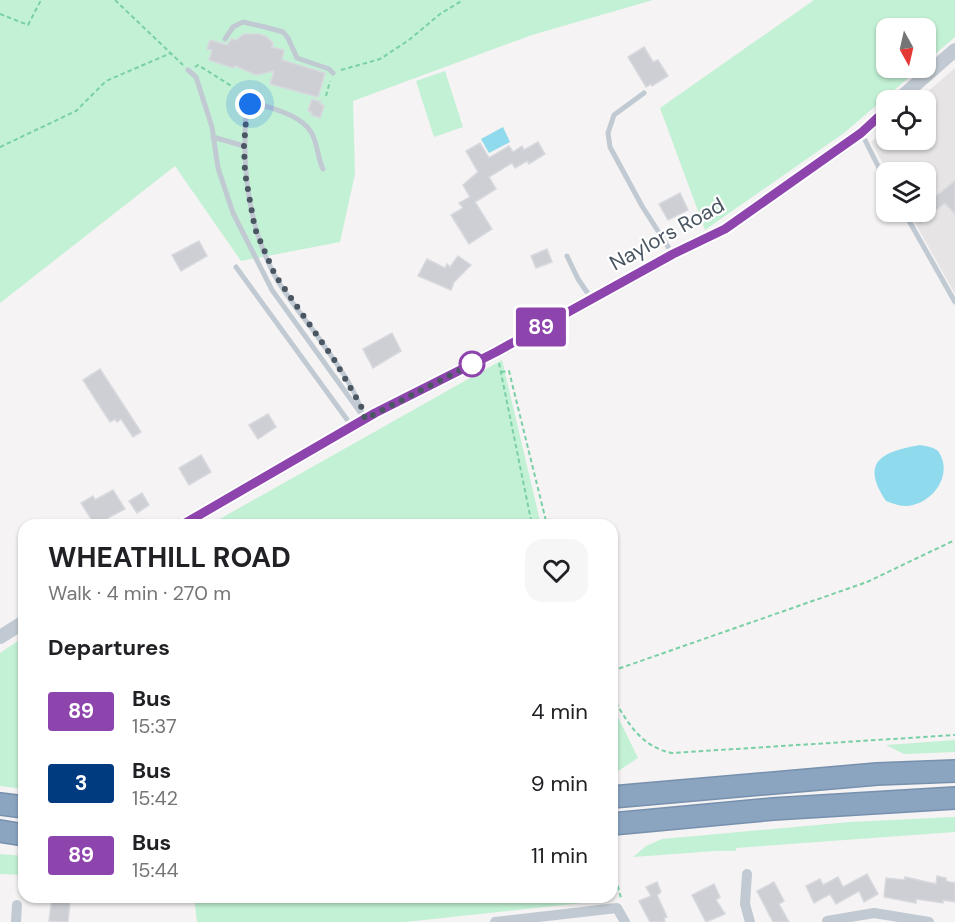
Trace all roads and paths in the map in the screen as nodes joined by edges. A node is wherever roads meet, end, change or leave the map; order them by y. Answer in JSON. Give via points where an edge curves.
{"nodes":[{"id":1,"x":41,"y":0,"type":"edge"},
{"id":2,"x":115,"y":0,"type":"edge"},
{"id":3,"x":463,"y":0,"type":"edge"},
{"id":4,"x":0,"y":14,"type":"edge"},
{"id":5,"x":225,"y":39,"type":"dead end"},
{"id":6,"x":955,"y":50,"type":"edge"},
{"id":7,"x":171,"y":54,"type":"junction"},
{"id":8,"x":188,"y":70,"type":"junction"},
{"id":9,"x":333,"y":73,"type":"junction"},
{"id":10,"x":233,"y":87,"type":"dead end"},
{"id":11,"x":909,"y":90,"type":"edge"},
{"id":12,"x":644,"y":93,"type":"dead end"},
{"id":13,"x":326,"y":96,"type":"dead end"},
{"id":14,"x":876,"y":119,"type":"edge"},
{"id":15,"x":861,"y":133,"type":"junction"},
{"id":16,"x":213,"y":137,"type":"junction"},
{"id":17,"x":0,"y":142,"type":"edge"},
{"id":18,"x":4,"y":145,"type":"junction"},
{"id":19,"x":244,"y":146,"type":"junction"},
{"id":20,"x":0,"y":147,"type":"edge"},
{"id":21,"x":876,"y":162,"type":"edge"},
{"id":22,"x":323,"y":169,"type":"dead end"},
{"id":23,"x":910,"y":222,"type":"edge"},
{"id":24,"x":673,"y":254,"type":"junction"},
{"id":25,"x":567,"y":256,"type":"dead end"},
{"id":26,"x":236,"y":267,"type":"dead end"},
{"id":27,"x":592,"y":299,"type":"junction"},
{"id":28,"x":955,"y":302,"type":"edge"},
{"id":29,"x":496,"y":352,"type":"junction"},
{"id":30,"x":501,"y":372,"type":"junction"},
{"id":31,"x":364,"y":418,"type":"junction"},
{"id":32,"x":352,"y":426,"type":"junction"},
{"id":33,"x":193,"y":519,"type":"edge"},
{"id":34,"x":531,"y":519,"type":"edge"},
{"id":35,"x":546,"y":519,"type":"edge"},
{"id":36,"x":955,"y":540,"type":"edge"},
{"id":37,"x":18,"y":626,"type":"edge"},
{"id":38,"x":0,"y":637,"type":"edge"},
{"id":39,"x":618,"y":669,"type":"edge"},
{"id":40,"x":618,"y":707,"type":"edge"},
{"id":41,"x":955,"y":735,"type":"edge"},
{"id":42,"x":955,"y":771,"type":"edge"},
{"id":43,"x":618,"y":795,"type":"edge"},
{"id":44,"x":955,"y":798,"type":"edge"},
{"id":45,"x":0,"y":804,"type":"edge"},
{"id":46,"x":18,"y":806,"type":"edge"},
{"id":47,"x":618,"y":823,"type":"edge"},
{"id":48,"x":0,"y":831,"type":"edge"},
{"id":49,"x":18,"y":834,"type":"edge"},
{"id":50,"x":747,"y":874,"type":"dead end"},
{"id":51,"x":618,"y":893,"type":"edge"},
{"id":52,"x":619,"y":903,"type":"junction"},
{"id":53,"x":17,"y":905,"type":"dead end"},
{"id":54,"x":827,"y":921,"type":"edge"},
{"id":55,"x":15,"y":922,"type":"edge"},
{"id":56,"x":495,"y":922,"type":"edge"},
{"id":57,"x":625,"y":922,"type":"edge"},
{"id":58,"x":750,"y":922,"type":"edge"},
{"id":59,"x":929,"y":922,"type":"edge"}],
"edges":[{"from":1,"to":4,"type":"path","via":[[28,25]]},
{"from":2,"to":7,"type":"path"},
{"from":3,"to":9,"type":"path","via":[[380,59]]},
{"from":5,"to":9,"type":"lane","via":[[233,27],[243,22],[283,32],[297,58]]},
{"from":6,"to":11,"type":"street"},
{"from":7,"to":8,"type":"path"},
{"from":7,"to":18,"type":"path","via":[[106,81],[76,111]]},
{"from":8,"to":10,"type":"path","via":[[198,65]]},
{"from":8,"to":16,"type":"lane","via":[[196,77]]},
{"from":9,"to":13,"type":"path"},
{"from":12,"to":24,"type":"lane","via":[[614,114],[608,133],[610,147]]},
{"from":14,"to":15,"type":"street","name":"Naylors Road"},
{"from":15,"to":21,"type":"lane"},
{"from":15,"to":24,"type":"street","name":"Naylors Road","via":[[725,229]]},
{"from":16,"to":19,"type":"lane"},
{"from":16,"to":31,"type":"lane","via":[[218,168],[233,213],[272,290]]},
{"from":17,"to":18,"type":"path"},
{"from":18,"to":20,"type":"path"},
{"from":19,"to":22,"type":"lane","via":[[247,108],[255,103],[289,115],[305,126],[311,132]]},
{"from":19,"to":31,"type":"lane","via":[[255,229],[275,275],[335,361]]},
{"from":23,"to":28,"type":"lane"},
{"from":24,"to":27,"type":"street","name":"Naylors Road"},
{"from":25,"to":27,"type":"lane"},
{"from":26,"to":32,"type":"lane"},
{"from":27,"to":29,"type":"street","name":"Naylors Road"},
{"from":29,"to":30,"type":"path"},
{"from":29,"to":31,"type":"street","name":"Naylors Road"},
{"from":30,"to":34,"type":"path"},
{"from":30,"to":35,"type":"path","via":[[509,371]]},
{"from":31,"to":32,"type":"street","name":"Naylors Road"},
{"from":32,"to":33,"type":"street","name":"Naylors Road"},
{"from":36,"to":39,"type":"path","via":[[867,582]]},
{"from":37,"to":38,"type":"street"},
{"from":40,"to":41,"type":"path","via":[[650,746],[672,753]]},
{"from":42,"to":43,"type":"highway","via":[[842,776]]},
{"from":44,"to":47,"type":"highway"},
{"from":45,"to":46,"type":"highway"},
{"from":48,"to":49,"type":"highway"},
{"from":50,"to":58,"type":"street","via":[[745,904]]},
{"from":51,"to":52,"type":"path"},
{"from":52,"to":56,"type":"street"},
{"from":52,"to":57,"type":"street"},
{"from":53,"to":55,"type":"street"},
{"from":54,"to":59,"type":"street","via":[[874,913]]}]}
